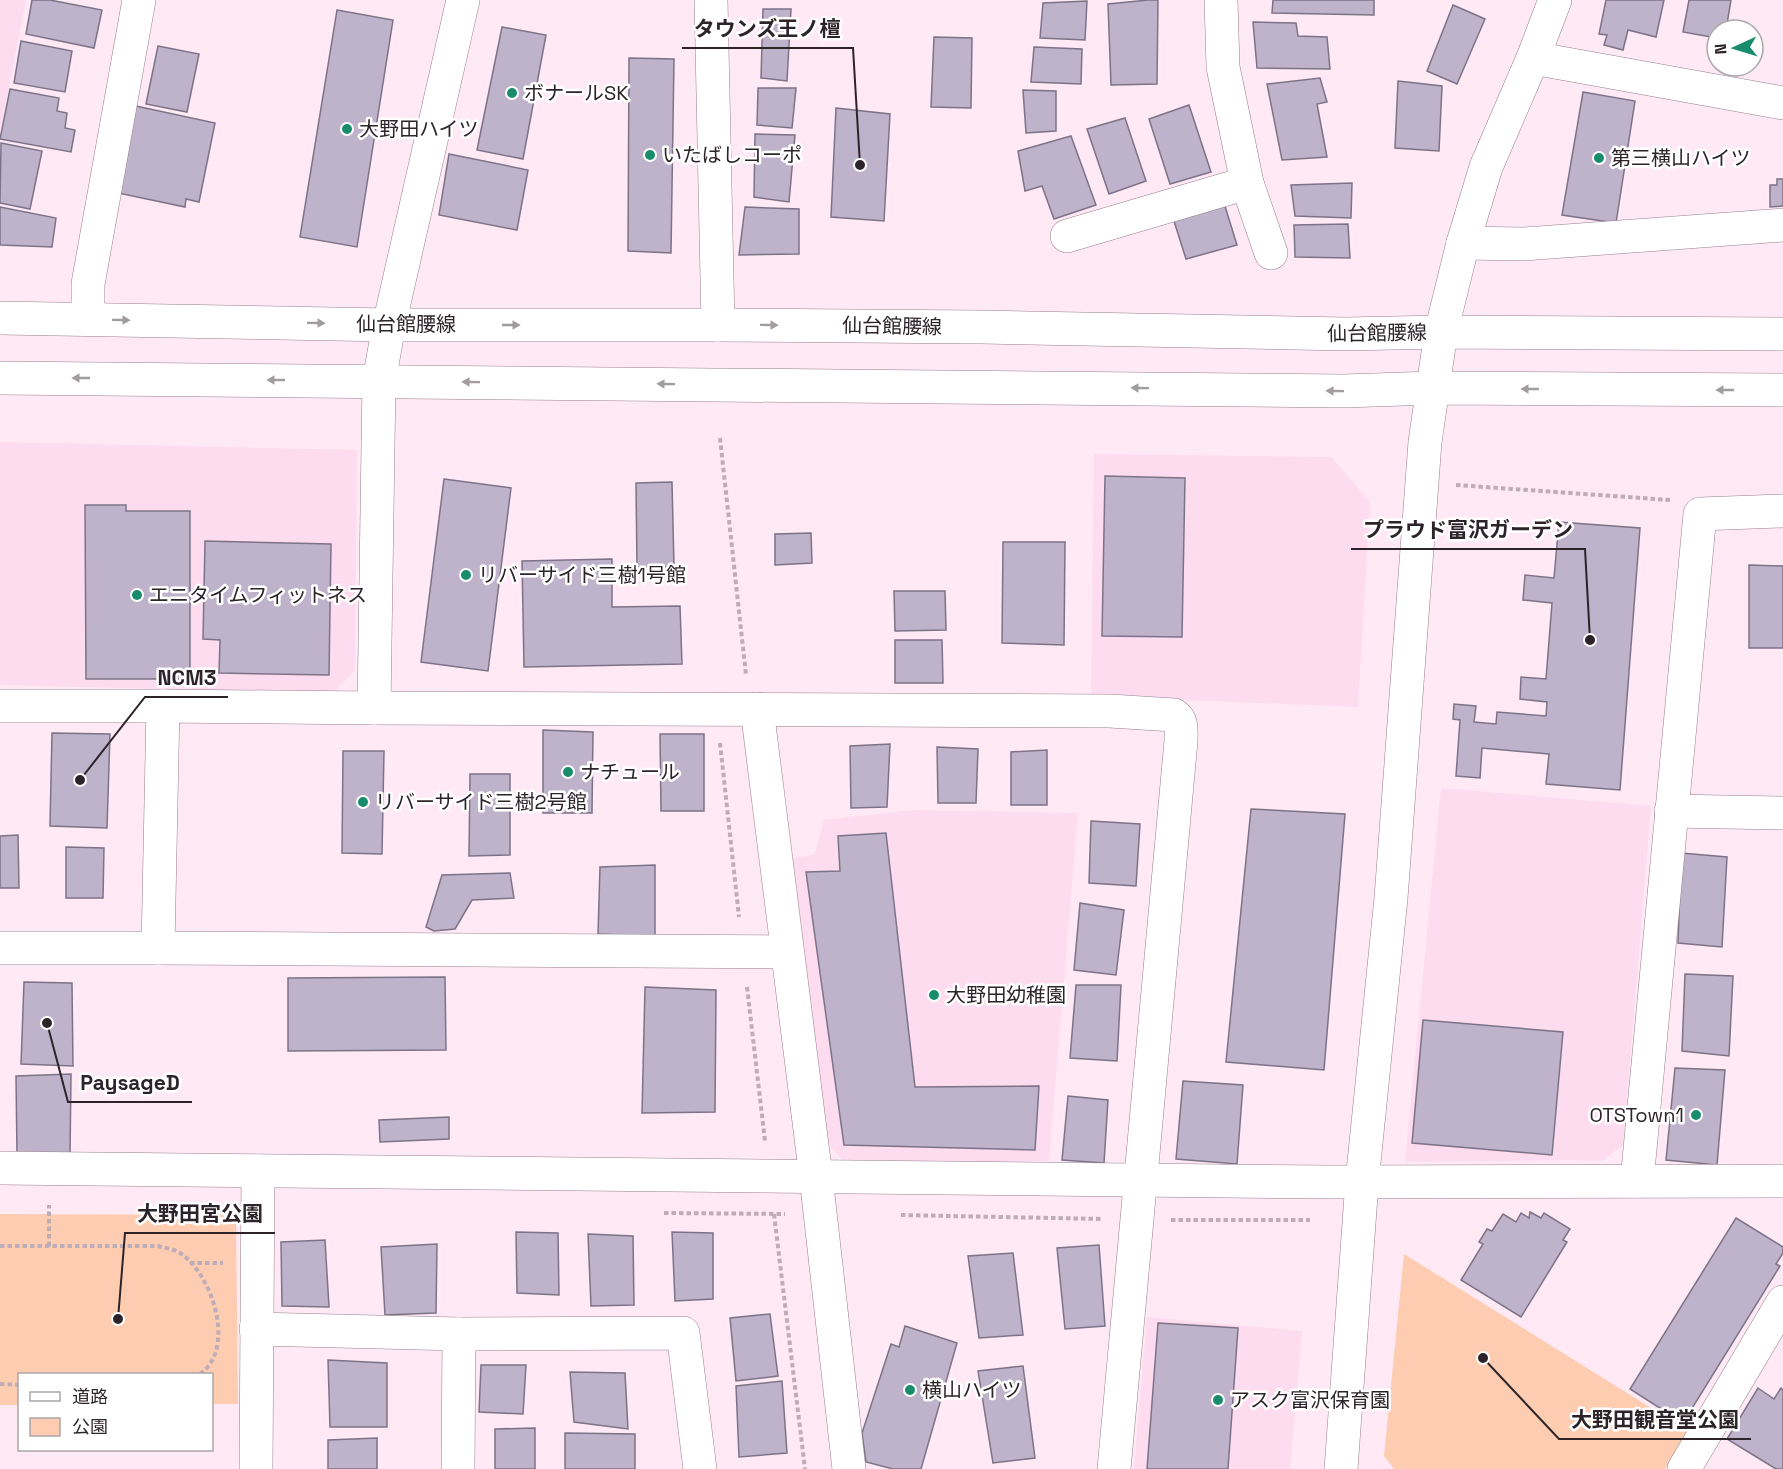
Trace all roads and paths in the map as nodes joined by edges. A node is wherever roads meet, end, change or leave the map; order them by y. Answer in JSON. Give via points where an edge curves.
{"nodes":[{"id":1,"x":139,"y":0,"type":"edge"},
{"id":2,"x":463,"y":0,"type":"edge"},
{"id":3,"x":711,"y":0,"type":"edge"},
{"id":4,"x":1221,"y":0,"type":"edge"},
{"id":5,"x":1555,"y":0,"type":"edge"},
{"id":6,"x":1533,"y":58,"type":"junction"},
{"id":7,"x":1783,"y":103,"type":"edge"},
{"id":8,"x":1247,"y":183,"type":"junction"},
{"id":9,"x":1783,"y":225,"type":"edge"},
{"id":10,"x":1067,"y":236,"type":"dead end"},
{"id":11,"x":1463,"y":243,"type":"junction"},
{"id":12,"x":1271,"y":253,"type":"dead end"},
{"id":13,"x":0,"y":318,"type":"edge"},
{"id":14,"x":88,"y":319,"type":"junction"},
{"id":15,"x":389,"y":325,"type":"junction"},
{"id":16,"x":718,"y":325,"type":"junction"},
{"id":17,"x":1441,"y":332,"type":"junction"},
{"id":18,"x":1783,"y":334,"type":"edge"},
{"id":19,"x":0,"y":378,"type":"edge"},
{"id":20,"x":379,"y":381,"type":"junction"},
{"id":21,"x":1433,"y":388,"type":"junction"},
{"id":22,"x":1783,"y":390,"type":"edge"},
{"id":23,"x":1455,"y":485,"type":"dead end"},
{"id":24,"x":1783,"y":511,"type":"edge"},
{"id":25,"x":1700,"y":514,"type":"junction"},
{"id":26,"x":0,"y":706,"type":"edge"},
{"id":27,"x":163,"y":706,"type":"junction"},
{"id":28,"x":374,"y":708,"type":"junction"},
{"id":29,"x":757,"y":709,"type":"junction"},
{"id":30,"x":1671,"y":811,"type":"junction"},
{"id":31,"x":1783,"y":813,"type":"edge"},
{"id":32,"x":0,"y":948,"type":"edge"},
{"id":33,"x":158,"y":948,"type":"junction"},
{"id":34,"x":787,"y":952,"type":"junction"},
{"id":35,"x":0,"y":1168,"type":"edge"},
{"id":36,"x":258,"y":1171,"type":"junction"},
{"id":37,"x":816,"y":1177,"type":"junction"},
{"id":38,"x":1783,"y":1180,"type":"edge"},
{"id":39,"x":1141,"y":1181,"type":"junction"},
{"id":40,"x":1637,"y":1181,"type":"junction"},
{"id":41,"x":1362,"y":1182,"type":"junction"},
{"id":42,"x":49,"y":1205,"type":"dead end"},
{"id":43,"x":0,"y":1246,"type":"edge"},
{"id":44,"x":49,"y":1246,"type":"junction"},
{"id":45,"x":190,"y":1263,"type":"junction"},
{"id":46,"x":225,"y":1263,"type":"dead end"},
{"id":47,"x":1783,"y":1302,"type":"edge"},
{"id":48,"x":256,"y":1329,"type":"junction"},
{"id":49,"x":459,"y":1334,"type":"junction"},
{"id":50,"x":202,"y":1373,"type":"edge"},
{"id":51,"x":0,"y":1384,"type":"edge"},
{"id":52,"x":18,"y":1385,"type":"edge"},
{"id":53,"x":256,"y":1469,"type":"edge"},
{"id":54,"x":458,"y":1469,"type":"edge"},
{"id":55,"x":700,"y":1469,"type":"edge"},
{"id":56,"x":849,"y":1469,"type":"edge"},
{"id":57,"x":1114,"y":1469,"type":"edge"},
{"id":58,"x":1341,"y":1469,"type":"edge"},
{"id":59,"x":1684,"y":1469,"type":"edge"}],
"edges":[{"from":1,"to":14,"type":"street","via":[[88,284]]},
{"from":2,"to":15,"type":"street"},
{"from":3,"to":16,"type":"street"},
{"from":4,"to":8,"type":"street","via":[[1223,67]]},
{"from":5,"to":6,"type":"street"},
{"from":6,"to":7,"type":"street"},
{"from":6,"to":11,"type":"street","via":[[1486,167]]},
{"from":8,"to":10,"type":"street"},
{"from":8,"to":12,"type":"street"},
{"from":9,"to":11,"type":"street","via":[[1523,244]]},
{"from":11,"to":17,"type":"street"},
{"from":13,"to":14,"type":"street","name":"仙台館腰線"},
{"from":14,"to":15,"type":"street","name":"仙台館腰線","one_way":true},
{"from":15,"to":16,"type":"street","name":"仙台館腰線","one_way":true},
{"from":15,"to":20,"type":"street"},
{"from":16,"to":17,"type":"street","name":"仙台館腰線","one_way":true},
{"from":17,"to":18,"type":"street","name":"仙台館腰線"},
{"from":17,"to":21,"type":"street"},
{"from":20,"to":19,"type":"street","one_way":true},
{"from":21,"to":20,"type":"street","one_way":true,"via":[[1344,391]]},
{"from":20,"to":28,"type":"street"},
{"from":22,"to":21,"type":"street","one_way":true},
{"from":21,"to":41,"type":"street","via":[[1423,466],[1390,898]]},
{"from":23,"to":25,"type":"path","via":[[1676,500]]},
{"from":24,"to":25,"type":"street"},
{"from":25,"to":30,"type":"street"},
{"from":26,"to":27,"type":"street"},
{"from":27,"to":28,"type":"street"},
{"from":27,"to":33,"type":"street"},
{"from":28,"to":29,"type":"street"},
{"from":29,"to":34,"type":"street"},
{"from":29,"to":39,"type":"street","via":[[1110,711],[1178,718],[1181,741]]},
{"from":30,"to":31,"type":"street"},
{"from":30,"to":40,"type":"street"},
{"from":32,"to":33,"type":"street"},
{"from":33,"to":34,"type":"street"},
{"from":34,"to":37,"type":"street"},
{"from":35,"to":36,"type":"street"},
{"from":36,"to":37,"type":"street"},
{"from":36,"to":48,"type":"street"},
{"from":37,"to":39,"type":"street"},
{"from":37,"to":56,"type":"street"},
{"from":38,"to":40,"type":"street"},
{"from":39,"to":41,"type":"street"},
{"from":39,"to":57,"type":"street"},
{"from":40,"to":41,"type":"street"},
{"from":41,"to":58,"type":"street"},
{"from":42,"to":44,"type":"path"},
{"from":43,"to":44,"type":"path"},
{"from":44,"to":45,"type":"path","via":[[158,1246],[179,1252]]},
{"from":45,"to":46,"type":"path"},
{"from":45,"to":50,"type":"path","via":[[201,1274],[211,1298],[220,1336],[215,1356]]},
{"from":47,"to":59,"type":"street"},
{"from":48,"to":49,"type":"street"},
{"from":48,"to":53,"type":"street"},
{"from":49,"to":54,"type":"street"},
{"from":49,"to":55,"type":"street","via":[[683,1333]]},
{"from":51,"to":52,"type":"path"}]}
